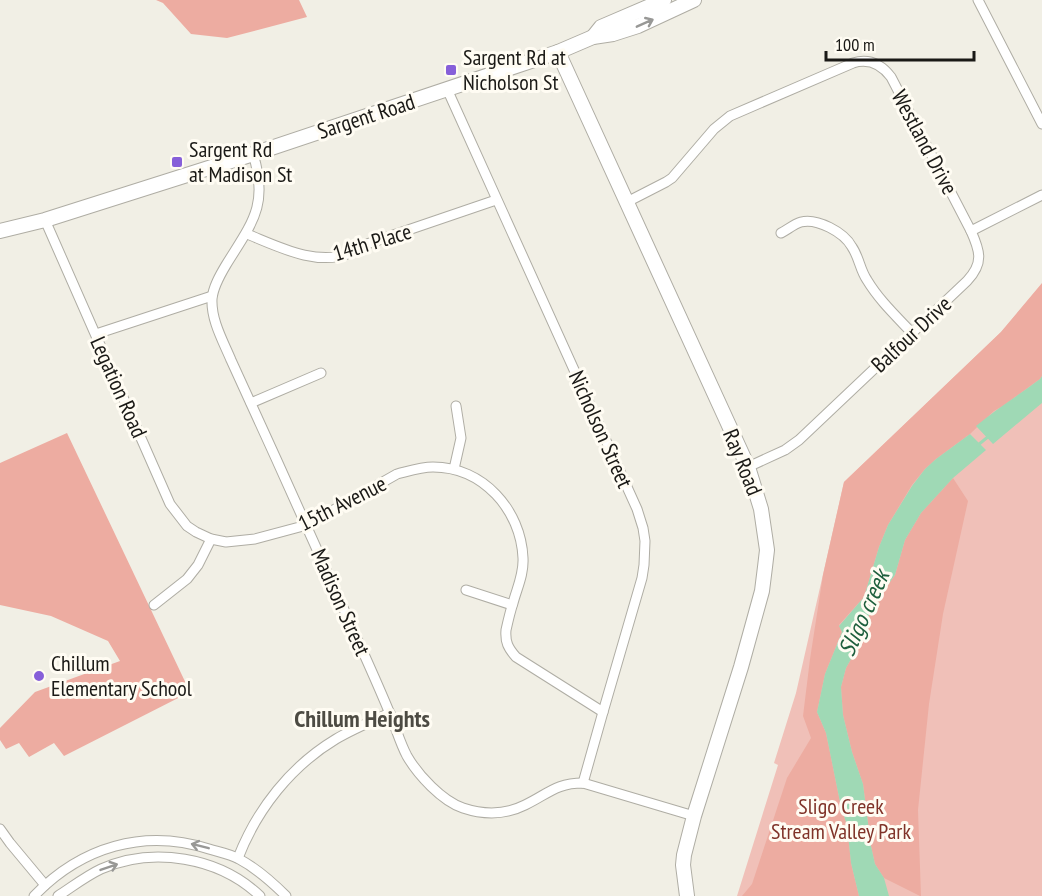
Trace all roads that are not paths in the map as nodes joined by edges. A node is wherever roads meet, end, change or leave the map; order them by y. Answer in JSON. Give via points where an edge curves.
{"nodes":[{"id":1,"x":664,"y":0,"type":"edge"},
{"id":2,"x":694,"y":0,"type":"edge"},
{"id":3,"x":978,"y":0,"type":"edge"},
{"id":4,"x":593,"y":37,"type":"junction"},
{"id":5,"x":558,"y":52,"type":"junction"},
{"id":6,"x":447,"y":89,"type":"junction"},
{"id":7,"x":1042,"y":124,"type":"edge"},
{"id":8,"x":253,"y":154,"type":"junction"},
{"id":9,"x":1042,"y":195,"type":"edge"},
{"id":10,"x":496,"y":200,"type":"junction"},
{"id":11,"x":627,"y":202,"type":"junction"},
{"id":12,"x":45,"y":220,"type":"junction"},
{"id":13,"x":0,"y":231,"type":"edge"},
{"id":14,"x":971,"y":231,"type":"junction"},
{"id":15,"x":781,"y":233,"type":"dead end"},
{"id":16,"x":247,"y":234,"type":"junction"},
{"id":17,"x":212,"y":296,"type":"junction"},
{"id":18,"x":912,"y":333,"type":"junction"},
{"id":19,"x":96,"y":334,"type":"junction"},
{"id":20,"x":321,"y":373,"type":"dead end"},
{"id":21,"x":251,"y":403,"type":"junction"},
{"id":22,"x":456,"y":406,"type":"dead end"},
{"id":23,"x":748,"y":467,"type":"junction"},
{"id":24,"x":454,"y":469,"type":"junction"},
{"id":25,"x":307,"y":525,"type":"junction"},
{"id":26,"x":211,"y":539,"type":"junction"},
{"id":27,"x":466,"y":590,"type":"dead end"},
{"id":28,"x":512,"y":604,"type":"junction"},
{"id":29,"x":154,"y":605,"type":"dead end"},
{"id":30,"x":603,"y":712,"type":"junction"},
{"id":31,"x":390,"y":713,"type":"junction"},
{"id":32,"x":584,"y":783,"type":"junction"},
{"id":33,"x":694,"y":816,"type":"junction"},
{"id":34,"x":0,"y":829,"type":"edge"},
{"id":35,"x":238,"y":858,"type":"junction"},
{"id":36,"x":45,"y":885,"type":"junction"},
{"id":37,"x":34,"y":896,"type":"edge"},
{"id":38,"x":58,"y":896,"type":"edge"},
{"id":39,"x":260,"y":896,"type":"edge"},
{"id":40,"x":286,"y":896,"type":"edge"},
{"id":41,"x":687,"y":896,"type":"edge"}],
"edges":[{"from":1,"to":4,"type":"street","name":"Sargent Road","via":[[601,27]]},
{"from":4,"to":2,"type":"street","name":"Sargent Road","one_way":true,"via":[[638,26]]},
{"from":3,"to":7,"type":"street"},
{"from":4,"to":5,"type":"street","name":"Sargent Road"},
{"from":5,"to":6,"type":"street","name":"Sargent Road"},
{"from":5,"to":11,"type":"street","name":"Ray Road"},
{"from":6,"to":8,"type":"street","name":"Sargent Road"},
{"from":6,"to":10,"type":"street","name":"Nicholson Street"},
{"from":8,"to":12,"type":"street","name":"Sargent Road"},
{"from":8,"to":16,"type":"street","via":[[259,193],[255,218]]},
{"from":9,"to":14,"type":"street"},
{"from":10,"to":16,"type":"street","name":"14th Place","via":[[332,258],[307,256]]},
{"from":10,"to":30,"type":"street","name":"Nicholson Street","via":[[643,528],[642,578]]},
{"from":11,"to":14,"type":"street","name":"Westland Drive","via":[[672,178],[730,116],[866,60],[879,65],[891,77]]},
{"from":11,"to":23,"type":"street","name":"Ray Road"},
{"from":12,"to":13,"type":"street","name":"Sargent Road"},
{"from":12,"to":19,"type":"street","name":"Legation Road"},
{"from":14,"to":18,"type":"street","name":"Balfour Drive","via":[[979,251],[975,272]]},
{"from":15,"to":18,"type":"street","via":[[809,221],[839,232],[853,247],[874,290]]},
{"from":16,"to":17,"type":"street","via":[[220,275]]},
{"from":17,"to":19,"type":"street"},
{"from":17,"to":21,"type":"street","name":"Madison Street","via":[[217,326]]},
{"from":18,"to":23,"type":"street","name":"Balfour Drive","via":[[799,440]]},
{"from":19,"to":26,"type":"street","name":"Legation Road","via":[[170,504],[187,526]]},
{"from":20,"to":21,"type":"street"},
{"from":21,"to":25,"type":"street","name":"Madison Street"},
{"from":22,"to":24,"type":"street","via":[[461,438]]},
{"from":23,"to":33,"type":"street","name":"Ray Road","via":[[765,530],[762,591]]},
{"from":24,"to":25,"type":"street","name":"15th Avenue","via":[[432,467],[397,474]]},
{"from":24,"to":28,"type":"street","name":"15th Avenue","via":[[486,485],[515,522],[523,561]]},
{"from":25,"to":26,"type":"street","name":"15th Avenue","via":[[255,540]]},
{"from":25,"to":31,"type":"street","name":"Madison Street"},
{"from":26,"to":29,"type":"street","via":[[187,579]]},
{"from":27,"to":28,"type":"street"},
{"from":28,"to":30,"type":"street","name":"15th Avenue","via":[[505,638],[510,650]]},
{"from":30,"to":32,"type":"street","name":"Nicholson Street"},
{"from":31,"to":32,"type":"street","name":"Madison Street","via":[[404,750],[417,770],[440,794],[462,808],[488,813],[511,811],[557,787]]},
{"from":31,"to":35,"type":"street","via":[[336,739],[300,767],[257,818]]},
{"from":32,"to":33,"type":"street","name":"Madison Street"},
{"from":33,"to":41,"type":"street","name":"Ray Road","via":[[683,865]]},
{"from":34,"to":36,"type":"street"},
{"from":35,"to":36,"type":"street","one_way":true,"via":[[179,842],[138,842],[86,856]]},
{"from":35,"to":40,"type":"street"},
{"from":36,"to":37,"type":"street"},
{"from":38,"to":39,"type":"street","one_way":true,"via":[[101,869],[140,858],[194,861],[222,870]]}]}
